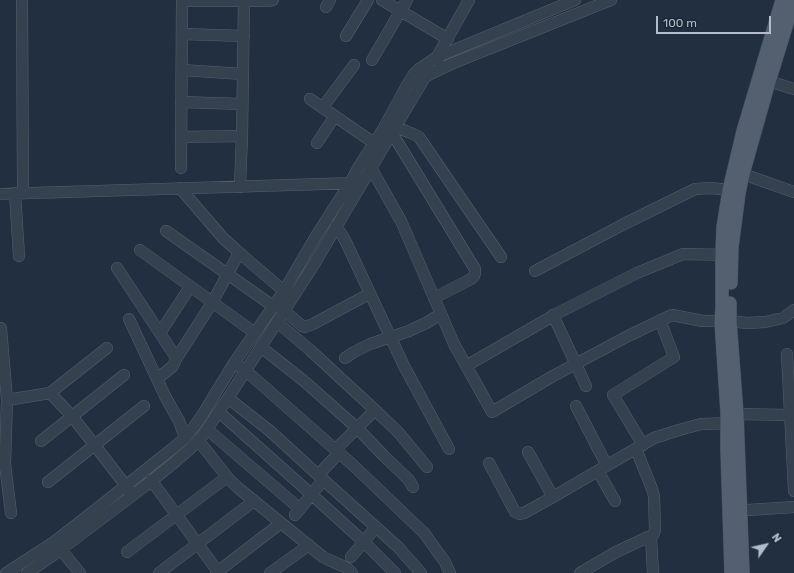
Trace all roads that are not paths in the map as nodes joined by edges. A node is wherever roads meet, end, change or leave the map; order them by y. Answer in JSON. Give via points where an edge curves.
{"nodes":[{"id":1,"x":22,"y":0,"type":"edge"},
{"id":2,"x":182,"y":0,"type":"edge"},
{"id":3,"x":273,"y":0,"type":"edge"},
{"id":4,"x":368,"y":0,"type":"edge"},
{"id":5,"x":382,"y":0,"type":"edge"},
{"id":6,"x":407,"y":0,"type":"edge"},
{"id":7,"x":469,"y":0,"type":"edge"},
{"id":8,"x":575,"y":0,"type":"edge"},
{"id":9,"x":611,"y":0,"type":"edge"},
{"id":10,"x":782,"y":0,"type":"edge"},
{"id":11,"x":244,"y":1,"type":"edge"},
{"id":12,"x":794,"y":1,"type":"edge"},
{"id":13,"x":547,"y":5,"type":"edge"},
{"id":14,"x":400,"y":11,"type":"junction"},
{"id":15,"x":182,"y":34,"type":"junction"},
{"id":16,"x":244,"y":36,"type":"junction"},
{"id":17,"x":346,"y":36,"type":"dead end"},
{"id":18,"x":448,"y":39,"type":"junction"},
{"id":19,"x":438,"y":57,"type":"junction"},
{"id":20,"x":372,"y":60,"type":"dead end"},
{"id":21,"x":354,"y":65,"type":"dead end"},
{"id":22,"x":182,"y":70,"type":"junction"},
{"id":23,"x":438,"y":70,"type":"junction"},
{"id":24,"x":243,"y":74,"type":"junction"},
{"id":25,"x":764,"y":80,"type":"junction"},
{"id":26,"x":794,"y":88,"type":"edge"},
{"id":27,"x":310,"y":99,"type":"dead end"},
{"id":28,"x":182,"y":102,"type":"junction"},
{"id":29,"x":242,"y":104,"type":"junction"},
{"id":30,"x":323,"y":107,"type":"junction"},
{"id":31,"x":335,"y":116,"type":"junction"},
{"id":32,"x":394,"y":130,"type":"junction"},
{"id":33,"x":242,"y":136,"type":"junction"},
{"id":34,"x":181,"y":137,"type":"junction"},
{"id":35,"x":317,"y":143,"type":"dead end"},
{"id":36,"x":374,"y":143,"type":"junction"},
{"id":37,"x":181,"y":168,"type":"dead end"},
{"id":38,"x":371,"y":168,"type":"junction"},
{"id":39,"x":743,"y":174,"type":"junction"},
{"id":40,"x":350,"y":183,"type":"junction"},
{"id":41,"x":362,"y":184,"type":"junction"},
{"id":42,"x":240,"y":187,"type":"junction"},
{"id":43,"x":180,"y":188,"type":"junction"},
{"id":44,"x":793,"y":188,"type":"edge"},
{"id":45,"x":734,"y":191,"type":"junction"},
{"id":46,"x":19,"y":193,"type":"junction"},
{"id":47,"x":0,"y":194,"type":"edge"},
{"id":48,"x":336,"y":226,"type":"junction"},
{"id":49,"x":166,"y":231,"type":"dead end"},
{"id":50,"x":140,"y":250,"type":"dead end"},
{"id":51,"x":240,"y":253,"type":"junction"},
{"id":52,"x":726,"y":255,"type":"junction"},
{"id":53,"x":19,"y":256,"type":"dead end"},
{"id":54,"x":501,"y":257,"type":"dead end"},
{"id":55,"x":117,"y":268,"type":"dead end"},
{"id":56,"x":535,"y":271,"type":"dead end"},
{"id":57,"x":227,"y":274,"type":"junction"},
{"id":58,"x":190,"y":287,"type":"junction"},
{"id":59,"x":284,"y":290,"type":"junction"},
{"id":60,"x":369,"y":294,"type":"junction"},
{"id":61,"x":434,"y":298,"type":"junction"},
{"id":62,"x":212,"y":303,"type":"junction"},
{"id":63,"x":274,"y":304,"type":"junction"},
{"id":64,"x":284,"y":310,"type":"junction"},
{"id":65,"x":794,"y":310,"type":"edge"},
{"id":66,"x":441,"y":314,"type":"junction"},
{"id":67,"x":553,"y":316,"type":"junction"},
{"id":68,"x":129,"y":319,"type":"dead end"},
{"id":69,"x":660,"y":320,"type":"junction"},
{"id":70,"x":725,"y":321,"type":"junction"},
{"id":71,"x":277,"y":322,"type":"junction"},
{"id":72,"x":1,"y":328,"type":"dead end"},
{"id":73,"x":160,"y":333,"type":"junction"},
{"id":74,"x":255,"y":333,"type":"junction"},
{"id":75,"x":390,"y":338,"type":"junction"},
{"id":76,"x":261,"y":347,"type":"junction"},
{"id":77,"x":107,"y":348,"type":"dead end"},
{"id":78,"x":787,"y":354,"type":"dead end"},
{"id":79,"x":345,"y":358,"type":"dead end"},
{"id":80,"x":176,"y":360,"type":"junction"},
{"id":81,"x":234,"y":364,"type":"junction"},
{"id":82,"x":575,"y":364,"type":"junction"},
{"id":83,"x":466,"y":366,"type":"junction"},
{"id":84,"x":245,"y":372,"type":"junction"},
{"id":85,"x":124,"y":375,"type":"dead end"},
{"id":86,"x":157,"y":380,"type":"junction"},
{"id":87,"x":586,"y":386,"type":"dead end"},
{"id":88,"x":50,"y":393,"type":"junction"},
{"id":89,"x":228,"y":398,"type":"junction"},
{"id":90,"x":7,"y":400,"type":"junction"},
{"id":91,"x":144,"y":406,"type":"dead end"},
{"id":92,"x":576,"y":406,"type":"dead end"},
{"id":93,"x":375,"y":410,"type":"junction"},
{"id":94,"x":219,"y":412,"type":"junction"},
{"id":95,"x":790,"y":415,"type":"junction"},
{"id":96,"x":72,"y":416,"type":"junction"},
{"id":97,"x":733,"y":420,"type":"junction"},
{"id":98,"x":357,"y":428,"type":"junction"},
{"id":99,"x":207,"y":429,"type":"junction"},
{"id":100,"x":3,"y":432,"type":"edge"},
{"id":101,"x":185,"y":438,"type":"junction"},
{"id":102,"x":198,"y":440,"type":"junction"},
{"id":103,"x":41,"y":441,"type":"dead end"},
{"id":104,"x":94,"y":445,"type":"junction"},
{"id":105,"x":639,"y":447,"type":"junction"},
{"id":106,"x":449,"y":449,"type":"dead end"},
{"id":107,"x":337,"y":451,"type":"junction"},
{"id":108,"x":528,"y":452,"type":"dead end"},
{"id":109,"x":490,"y":463,"type":"dead end"},
{"id":110,"x":2,"y":464,"type":"edge"},
{"id":111,"x":427,"y":467,"type":"dead end"},
{"id":112,"x":603,"y":468,"type":"junction"},
{"id":113,"x":227,"y":477,"type":"junction"},
{"id":114,"x":320,"y":478,"type":"junction"},
{"id":115,"x":151,"y":480,"type":"junction"},
{"id":116,"x":48,"y":482,"type":"dead end"},
{"id":117,"x":414,"y":487,"type":"dead end"},
{"id":118,"x":130,"y":490,"type":"junction"},
{"id":119,"x":794,"y":490,"type":"edge"},
{"id":120,"x":311,"y":494,"type":"junction"},
{"id":121,"x":553,"y":497,"type":"junction"},
{"id":122,"x":254,"y":501,"type":"junction"},
{"id":123,"x":615,"y":502,"type":"dead end"},
{"id":124,"x":794,"y":507,"type":"edge"},
{"id":125,"x":734,"y":511,"type":"junction"},
{"id":126,"x":11,"y":513,"type":"dead end"},
{"id":127,"x":176,"y":514,"type":"junction"},
{"id":128,"x":281,"y":523,"type":"junction"},
{"id":129,"x":376,"y":527,"type":"junction"},
{"id":130,"x":650,"y":538,"type":"junction"},
{"id":131,"x":364,"y":542,"type":"junction"},
{"id":132,"x":198,"y":544,"type":"junction"},
{"id":133,"x":309,"y":545,"type":"junction"},
{"id":134,"x":58,"y":546,"type":"junction"},
{"id":135,"x":127,"y":552,"type":"dead end"},
{"id":136,"x":351,"y":557,"type":"dead end"},
{"id":137,"x":6,"y":573,"type":"edge"},
{"id":138,"x":27,"y":573,"type":"edge"},
{"id":139,"x":80,"y":573,"type":"edge"},
{"id":140,"x":159,"y":573,"type":"edge"},
{"id":141,"x":218,"y":573,"type":"edge"},
{"id":142,"x":270,"y":573,"type":"edge"},
{"id":143,"x":352,"y":573,"type":"edge"},
{"id":144,"x":395,"y":573,"type":"edge"},
{"id":145,"x":422,"y":573,"type":"edge"},
{"id":146,"x":450,"y":573,"type":"edge"},
{"id":147,"x":580,"y":573,"type":"edge"},
{"id":148,"x":653,"y":573,"type":"edge"},
{"id":149,"x":731,"y":573,"type":"edge"},
{"id":150,"x":743,"y":573,"type":"edge"}],
"edges":[{"from":1,"to":46,"type":"street"},
{"from":2,"to":11,"type":"street"},
{"from":2,"to":15,"type":"street"},
{"from":3,"to":11,"type":"street"},
{"from":4,"to":17,"type":"street"},
{"from":5,"to":14,"type":"street"},
{"from":6,"to":14,"type":"street"},
{"from":7,"to":18,"type":"street"},
{"from":8,"to":13,"type":"street"},
{"from":9,"to":23,"type":"street"},
{"from":10,"to":25,"type":"main road"},
{"from":11,"to":16,"type":"street"},
{"from":12,"to":25,"type":"main road"},
{"from":13,"to":19,"type":"street"},
{"from":14,"to":18,"type":"street"},
{"from":14,"to":20,"type":"street"},
{"from":15,"to":16,"type":"street"},
{"from":15,"to":22,"type":"street"},
{"from":16,"to":24,"type":"street"},
{"from":18,"to":19,"type":"street"},
{"from":19,"to":23,"type":"street"},
{"from":19,"to":36,"type":"street","via":[[414,74]]},
{"from":21,"to":30,"type":"street"},
{"from":22,"to":24,"type":"street"},
{"from":22,"to":28,"type":"street"},
{"from":23,"to":32,"type":"street","via":[[424,78]]},
{"from":24,"to":29,"type":"street"},
{"from":25,"to":26,"type":"street"},
{"from":25,"to":39,"type":"main road"},
{"from":25,"to":45,"type":"main road","via":[[743,131]]},
{"from":27,"to":30,"type":"street"},
{"from":28,"to":29,"type":"street"},
{"from":28,"to":34,"type":"street"},
{"from":29,"to":33,"type":"street"},
{"from":30,"to":31,"type":"street"},
{"from":31,"to":35,"type":"street"},
{"from":31,"to":36,"type":"street"},
{"from":32,"to":38,"type":"street"},
{"from":32,"to":54,"type":"street","via":[[419,137]]},
{"from":32,"to":61,"type":"street","via":[[475,269],[471,279]]},
{"from":33,"to":34,"type":"street"},
{"from":33,"to":42,"type":"street"},
{"from":34,"to":37,"type":"street"},
{"from":36,"to":40,"type":"street"},
{"from":38,"to":41,"type":"street"},
{"from":38,"to":61,"type":"street","via":[[401,221]]},
{"from":39,"to":44,"type":"street"},
{"from":39,"to":45,"type":"main road"},
{"from":40,"to":41,"type":"street"},
{"from":40,"to":42,"type":"street"},
{"from":40,"to":59,"type":"street"},
{"from":41,"to":48,"type":"street"},
{"from":42,"to":43,"type":"street"},
{"from":43,"to":46,"type":"street"},
{"from":43,"to":51,"type":"street","via":[[223,238]]},
{"from":45,"to":52,"type":"main road","via":[[723,227]]},
{"from":45,"to":56,"type":"street","via":[[695,189]]},
{"from":46,"to":47,"type":"street"},
{"from":46,"to":53,"type":"street"},
{"from":48,"to":60,"type":"street"},
{"from":48,"to":64,"type":"street"},
{"from":49,"to":57,"type":"street"},
{"from":50,"to":58,"type":"street"},
{"from":51,"to":57,"type":"street"},
{"from":51,"to":59,"type":"street"},
{"from":52,"to":67,"type":"street","via":[[682,254],[637,273]]},
{"from":52,"to":70,"type":"main road","via":[[722,308]]},
{"from":55,"to":73,"type":"street"},
{"from":57,"to":62,"type":"street"},
{"from":57,"to":63,"type":"street"},
{"from":58,"to":62,"type":"street"},
{"from":58,"to":73,"type":"street"},
{"from":59,"to":63,"type":"street"},
{"from":60,"to":64,"type":"street","via":[[305,327]]},
{"from":60,"to":75,"type":"street"},
{"from":61,"to":66,"type":"street"},
{"from":62,"to":74,"type":"street"},
{"from":62,"to":80,"type":"street"},
{"from":63,"to":64,"type":"street"},
{"from":63,"to":74,"type":"street"},
{"from":64,"to":71,"type":"street"},
{"from":65,"to":70,"type":"street","via":[[783,318],[765,322]]},
{"from":66,"to":75,"type":"street","via":[[426,324]]},
{"from":66,"to":83,"type":"street"},
{"from":67,"to":82,"type":"street"},
{"from":67,"to":83,"type":"street"},
{"from":68,"to":86,"type":"street"},
{"from":69,"to":70,"type":"street","via":[[672,315],[703,321]]},
{"from":69,"to":82,"type":"street"},
{"from":69,"to":105,"type":"street","via":[[674,357],[613,395]]},
{"from":70,"to":97,"type":"main road","via":[[727,412]]},
{"from":71,"to":76,"type":"street"},
{"from":71,"to":93,"type":"street"},
{"from":72,"to":90,"type":"street"},
{"from":73,"to":80,"type":"street"},
{"from":74,"to":81,"type":"street"},
{"from":75,"to":79,"type":"street","via":[[365,346]]},
{"from":75,"to":106,"type":"street"},
{"from":76,"to":84,"type":"street"},
{"from":76,"to":98,"type":"street"},
{"from":77,"to":88,"type":"street"},
{"from":78,"to":95,"type":"street"},
{"from":80,"to":86,"type":"street"},
{"from":81,"to":84,"type":"street"},
{"from":81,"to":101,"type":"street"},
{"from":82,"to":83,"type":"street","via":[[492,412]]},
{"from":82,"to":87,"type":"street"},
{"from":84,"to":89,"type":"street"},
{"from":84,"to":107,"type":"street"},
{"from":85,"to":96,"type":"street"},
{"from":86,"to":101,"type":"street"},
{"from":88,"to":90,"type":"street"},
{"from":88,"to":96,"type":"street"},
{"from":89,"to":94,"type":"street"},
{"from":89,"to":114,"type":"street","via":[[270,431]]},
{"from":90,"to":100,"type":"street"},
{"from":91,"to":104,"type":"street"},
{"from":92,"to":112,"type":"street"},
{"from":93,"to":98,"type":"street"},
{"from":93,"to":111,"type":"street","via":[[399,433]]},
{"from":94,"to":99,"type":"street"},
{"from":94,"to":120,"type":"street"},
{"from":95,"to":97,"type":"street"},
{"from":95,"to":119,"type":"street"},
{"from":96,"to":103,"type":"street"},
{"from":96,"to":104,"type":"street"},
{"from":97,"to":105,"type":"street","via":[[679,430],[654,438]]},
{"from":97,"to":125,"type":"main road"},
{"from":98,"to":107,"type":"street"},
{"from":98,"to":117,"type":"street"},
{"from":99,"to":102,"type":"street"},
{"from":99,"to":120,"type":"street","via":[[297,512]]},
{"from":100,"to":110,"type":"street"},
{"from":101,"to":118,"type":"street"},
{"from":102,"to":113,"type":"street"},
{"from":102,"to":115,"type":"street"},
{"from":104,"to":116,"type":"street"},
{"from":104,"to":118,"type":"street"},
{"from":105,"to":112,"type":"street"},
{"from":105,"to":130,"type":"street","via":[[654,496],[655,530]]},
{"from":107,"to":114,"type":"street"},
{"from":107,"to":146,"type":"street","via":[[424,533]]},
{"from":108,"to":121,"type":"street"},
{"from":109,"to":121,"type":"street","via":[[515,512],[524,513]]},
{"from":110,"to":126,"type":"street"},
{"from":112,"to":121,"type":"street"},
{"from":112,"to":123,"type":"street"},
{"from":113,"to":122,"type":"street"},
{"from":113,"to":127,"type":"street"},
{"from":114,"to":120,"type":"street"},
{"from":114,"to":129,"type":"street"},
{"from":115,"to":118,"type":"street"},
{"from":115,"to":127,"type":"street"},
{"from":118,"to":134,"type":"street"},
{"from":120,"to":131,"type":"street"},
{"from":122,"to":128,"type":"street"},
{"from":122,"to":132,"type":"street"},
{"from":124,"to":125,"type":"street"},
{"from":125,"to":149,"type":"main road"},
{"from":125,"to":150,"type":"main road"},
{"from":127,"to":132,"type":"street"},
{"from":127,"to":135,"type":"street"},
{"from":128,"to":133,"type":"street"},
{"from":128,"to":141,"type":"street"},
{"from":129,"to":131,"type":"street"},
{"from":129,"to":145,"type":"street"},
{"from":130,"to":147,"type":"street","via":[[646,537],[616,552]]},
{"from":130,"to":148,"type":"street"},
{"from":131,"to":136,"type":"street"},
{"from":131,"to":144,"type":"street"},
{"from":132,"to":140,"type":"street"},
{"from":132,"to":141,"type":"street"},
{"from":133,"to":142,"type":"street"},
{"from":133,"to":143,"type":"street"},
{"from":134,"to":137,"type":"street"},
{"from":134,"to":138,"type":"street"},
{"from":134,"to":139,"type":"street"}]}
